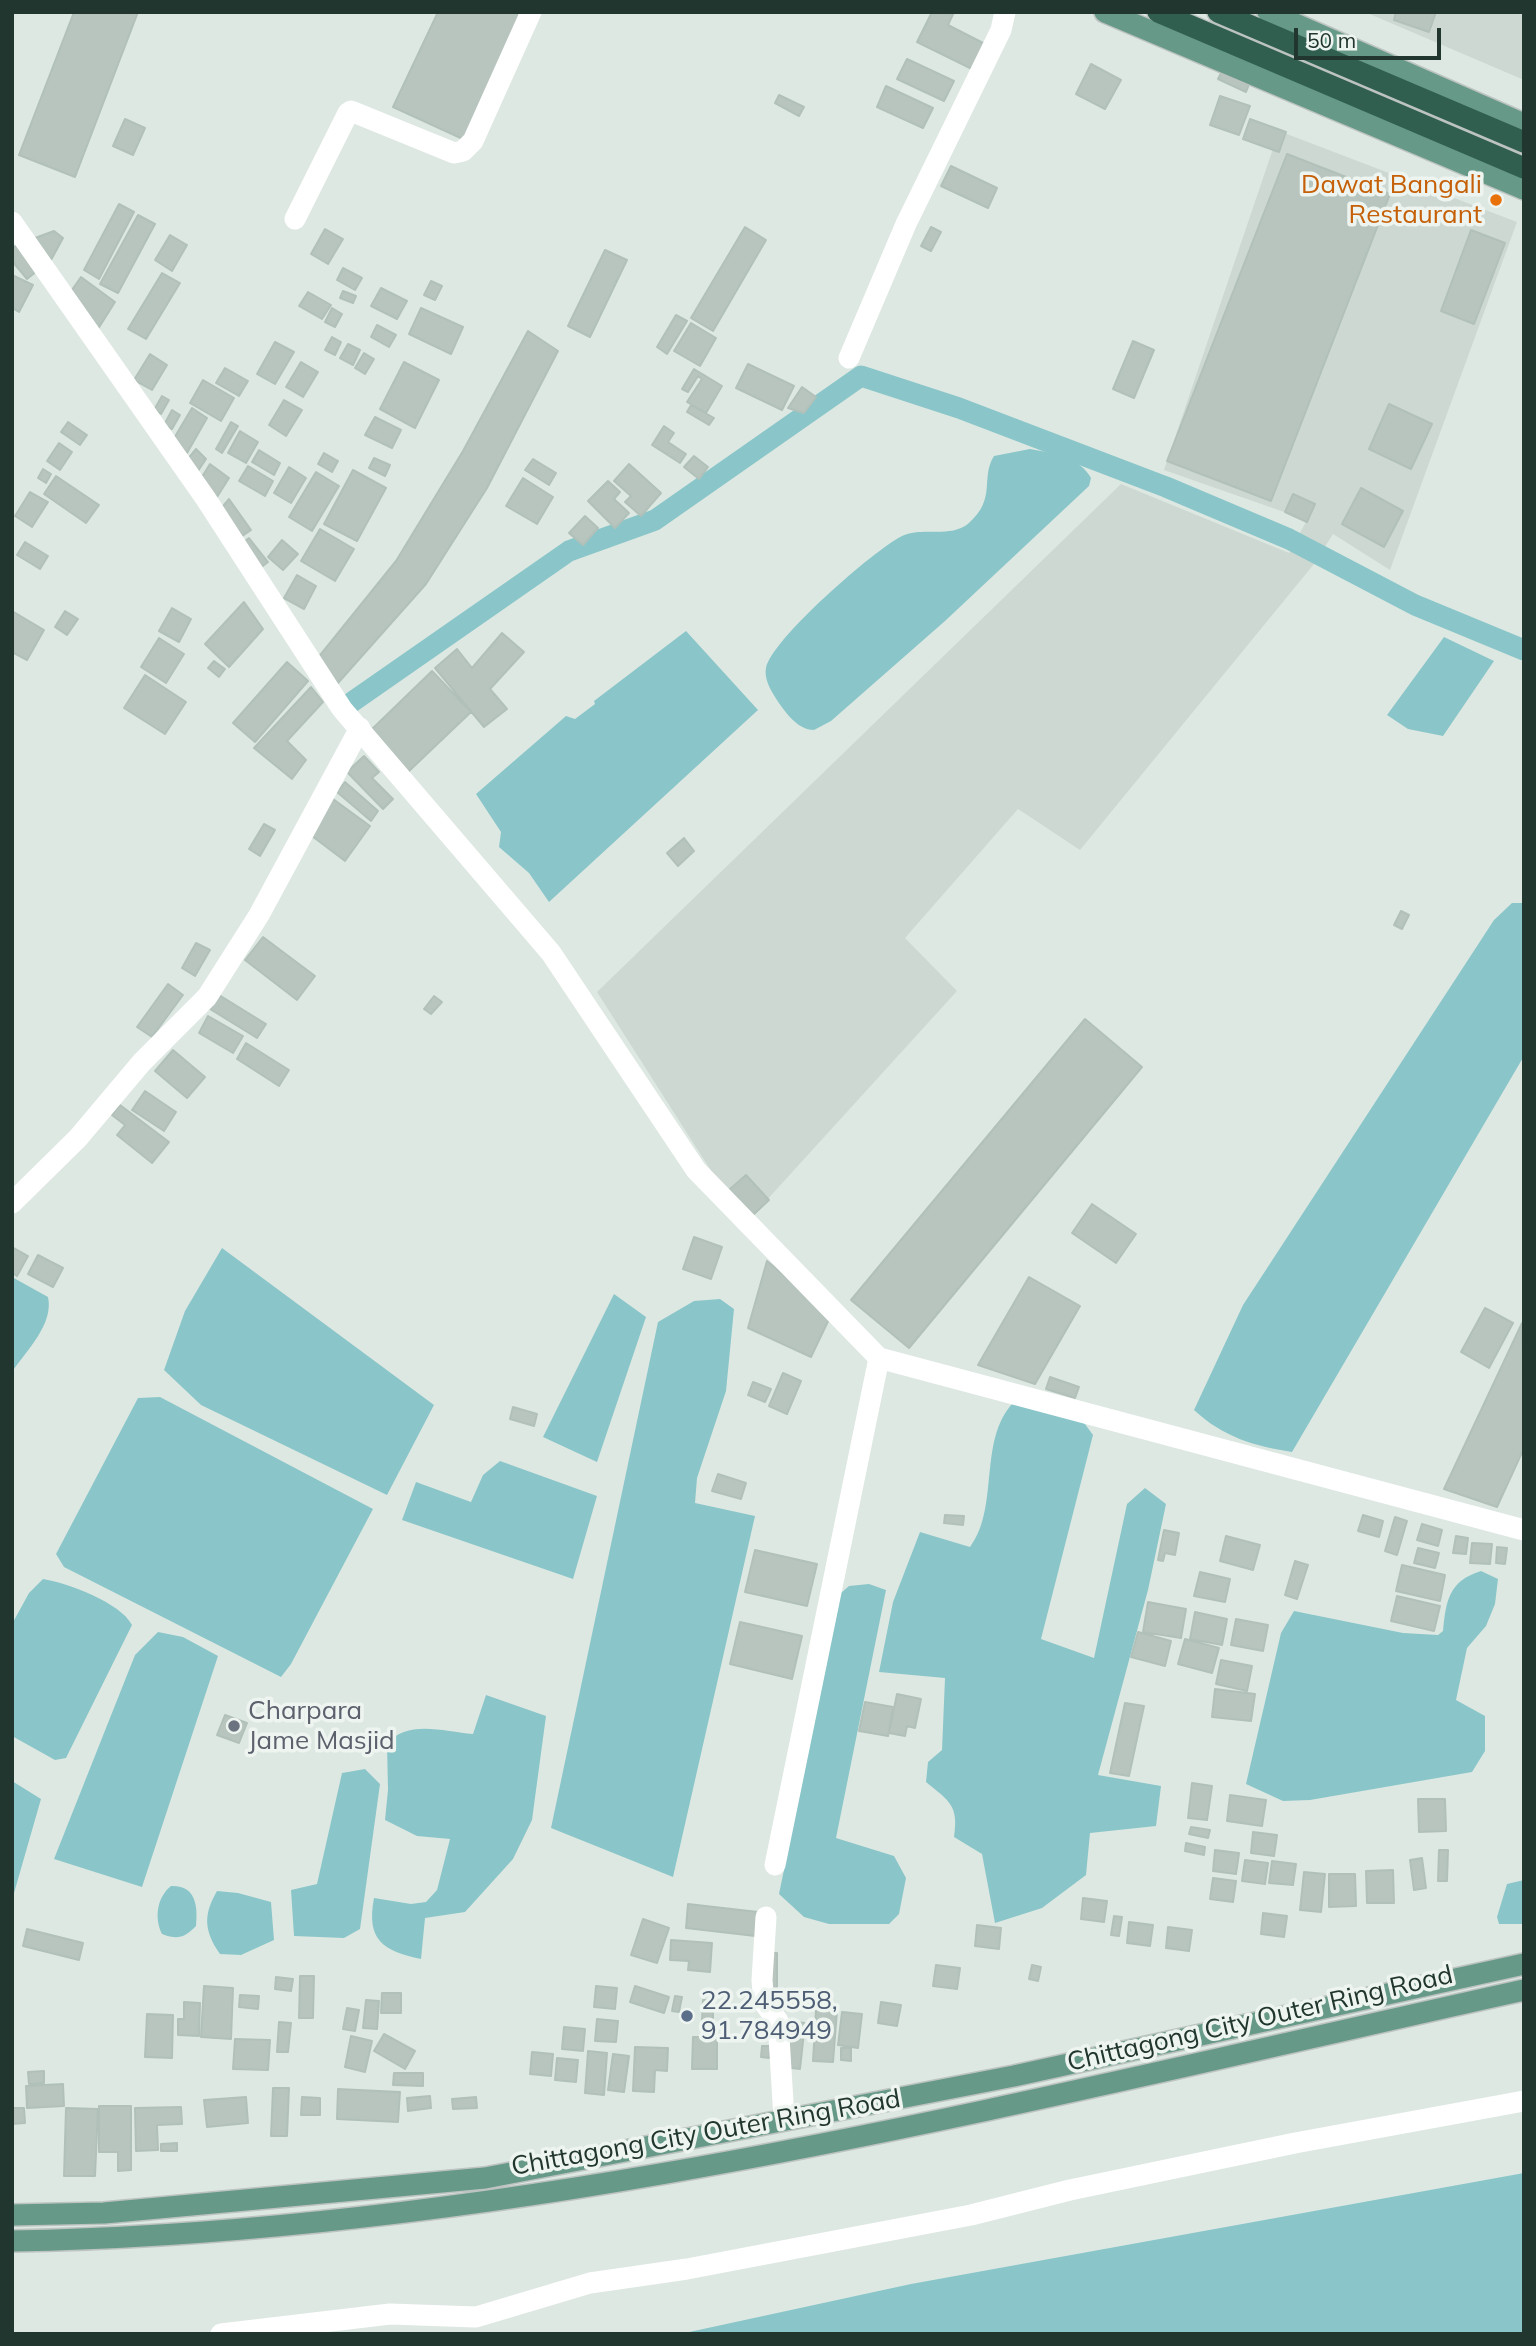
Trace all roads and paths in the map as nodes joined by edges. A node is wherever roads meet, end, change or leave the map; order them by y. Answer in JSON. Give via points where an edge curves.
{"nodes":[{"id":1,"x":531,"y":12,"type":"edge"},
{"id":2,"x":1005,"y":12,"type":"edge"},
{"id":3,"x":1105,"y":12,"type":"edge"},
{"id":4,"x":1158,"y":12,"type":"edge"},
{"id":5,"x":1218,"y":12,"type":"edge"},
{"id":6,"x":1268,"y":12,"type":"edge"},
{"id":7,"x":1524,"y":124,"type":"edge"},
{"id":8,"x":1524,"y":142,"type":"edge"},
{"id":9,"x":1524,"y":168,"type":"edge"},
{"id":10,"x":1524,"y":189,"type":"edge"},
{"id":11,"x":295,"y":219,"type":"dead end"},
{"id":12,"x":12,"y":222,"type":"edge"},
{"id":13,"x":849,"y":358,"type":"dead end"},
{"id":14,"x":360,"y":728,"type":"junction"},
{"id":15,"x":12,"y":1203,"type":"edge"},
{"id":16,"x":879,"y":1357,"type":"junction"},
{"id":17,"x":1524,"y":1530,"type":"edge"},
{"id":18,"x":775,"y":1865,"type":"dead end"},
{"id":19,"x":766,"y":1917,"type":"dead end"},
{"id":20,"x":1524,"y":1964,"type":"edge"},
{"id":21,"x":1524,"y":1990,"type":"edge"},
{"id":22,"x":1524,"y":2101,"type":"edge"},
{"id":23,"x":784,"y":2118,"type":"junction"},
{"id":24,"x":12,"y":2215,"type":"edge"},
{"id":25,"x":12,"y":2241,"type":"edge"},
{"id":26,"x":221,"y":2334,"type":"edge"}],
"edges":[{"from":1,"to":11,"type":"street","via":[[473,141],[463,151],[454,153],[351,111]]},
{"from":2,"to":13,"type":"street","via":[[1001,30],[906,224]]},
{"from":3,"to":10,"type":"main road"},
{"from":4,"to":9,"type":"highway"},
{"from":5,"to":8,"type":"highway"},
{"from":6,"to":7,"type":"main road"},
{"from":12,"to":14,"type":"street","via":[[206,499],[342,709]]},
{"from":14,"to":15,"type":"street","via":[[259,915],[207,997]]},
{"from":14,"to":16,"type":"street","via":[[551,953],[696,1170]]},
{"from":16,"to":17,"type":"street"},
{"from":16,"to":18,"type":"street"},
{"from":19,"to":23,"type":"street","via":[[764,2003],[778,2021]]},
{"from":20,"to":23,"type":"main road","name":"Chittagong City Outer Ring Road","via":[[1014,2076]]},
{"from":21,"to":25,"type":"main road","name":"Chittagong City Outer Ring Road","via":[[781,2154],[488,2200],[303,2222],[103,2239]]},
{"from":22,"to":26,"type":"street","via":[[1282,2145],[971,2215],[590,2283],[476,2317],[390,2314]]},
{"from":23,"to":24,"type":"main road","name":"Chittagong City Outer Ring Road","via":[[485,2178],[104,2213]]}]}
